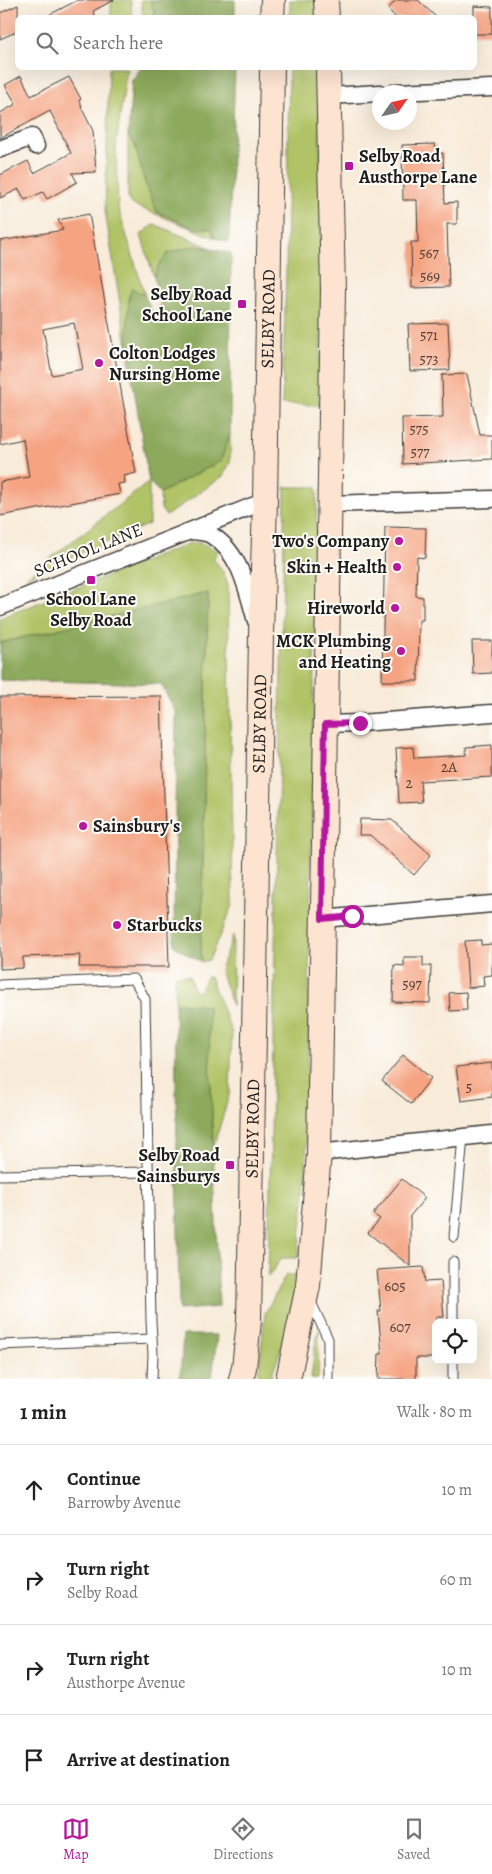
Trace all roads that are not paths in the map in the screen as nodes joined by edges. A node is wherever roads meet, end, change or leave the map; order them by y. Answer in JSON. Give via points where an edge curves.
{"nodes":[{"id":1,"x":272,"y":0,"type":"edge"},
{"id":2,"x":326,"y":0,"type":"edge"},
{"id":3,"x":272,"y":15,"type":"edge"},
{"id":4,"x":327,"y":15,"type":"edge"},
{"id":5,"x":272,"y":70,"type":"edge"},
{"id":6,"x":328,"y":70,"type":"edge"},
{"id":7,"x":492,"y":88,"type":"edge"},
{"id":8,"x":417,"y":91,"type":"edge"},
{"id":9,"x":372,"y":93,"type":"edge"},
{"id":10,"x":329,"y":96,"type":"junction"},
{"id":11,"x":36,"y":146,"type":"dead end"},
{"id":12,"x":0,"y":149,"type":"edge"},
{"id":13,"x":492,"y":499,"type":"edge"},
{"id":14,"x":265,"y":501,"type":"junction"},
{"id":15,"x":329,"y":504,"type":"junction"},
{"id":16,"x":192,"y":531,"type":"junction"},
{"id":17,"x":0,"y":607,"type":"edge"},
{"id":18,"x":261,"y":635,"type":"junction"},
{"id":19,"x":492,"y":713,"type":"edge"},
{"id":20,"x":325,"y":724,"type":"junction"},
{"id":21,"x":492,"y":904,"type":"edge"},
{"id":22,"x":322,"y":919,"type":"junction"},
{"id":23,"x":0,"y":985,"type":"edge"},
{"id":24,"x":492,"y":1134,"type":"edge"},
{"id":25,"x":463,"y":1138,"type":"junction"},
{"id":26,"x":319,"y":1153,"type":"junction"},
{"id":27,"x":148,"y":1172,"type":"junction"},
{"id":28,"x":0,"y":1175,"type":"edge"},
{"id":29,"x":454,"y":1237,"type":"dead end"},
{"id":30,"x":453,"y":1262,"type":"dead end"},
{"id":31,"x":306,"y":1293,"type":"junction"},
{"id":32,"x":453,"y":1319,"type":"edge"},
{"id":33,"x":152,"y":1339,"type":"junction"},
{"id":34,"x":0,"y":1345,"type":"edge"},
{"id":35,"x":453,"y":1364,"type":"edge"},
{"id":36,"x":152,"y":1379,"type":"edge"},
{"id":37,"x":241,"y":1379,"type":"edge"},
{"id":38,"x":288,"y":1379,"type":"edge"},
{"id":39,"x":328,"y":1379,"type":"edge"},
{"id":40,"x":453,"y":1379,"type":"edge"}],
"edges":[{"from":1,"to":3,"type":"main road"},
{"from":2,"to":4,"type":"main road"},
{"from":5,"to":14,"type":"main road","name":"SELBY ROAD"},
{"from":6,"to":10,"type":"main road"},
{"from":7,"to":8,"type":"street"},
{"from":9,"to":10,"type":"street"},
{"from":10,"to":15,"type":"main road","via":[[333,290]]},
{"from":11,"to":12,"type":"street","via":[[32,137]]},
{"from":13,"to":15,"type":"street"},
{"from":14,"to":16,"type":"street","name":"SCHOOL LANE"},
{"from":14,"to":18,"type":"main road","name":"SELBY ROAD"},
{"from":15,"to":20,"type":"main road"},
{"from":16,"to":17,"type":"street","name":"SCHOOL LANE"},
{"from":16,"to":18,"type":"street","via":[[210,535],[230,552],[239,567]]},
{"from":18,"to":37,"type":"main road","name":"SELBY ROAD","via":[[249,1321]]},
{"from":19,"to":20,"type":"street"},
{"from":20,"to":22,"type":"main road"},
{"from":21,"to":22,"type":"street"},
{"from":22,"to":26,"type":"main road"},
{"from":23,"to":27,"type":"lane","via":[[134,979],[145,999]]},
{"from":24,"to":25,"type":"street"},
{"from":25,"to":26,"type":"street"},
{"from":25,"to":29,"type":"lane"},
{"from":26,"to":31,"type":"main road"},
{"from":27,"to":28,"type":"lane"},
{"from":27,"to":33,"type":"lane"},
{"from":30,"to":32,"type":"lane"},
{"from":31,"to":38,"type":"main road"},
{"from":31,"to":39,"type":"lane","via":[[328,1341]]},
{"from":33,"to":34,"type":"lane"},
{"from":33,"to":36,"type":"lane"},
{"from":35,"to":40,"type":"lane"}]}
